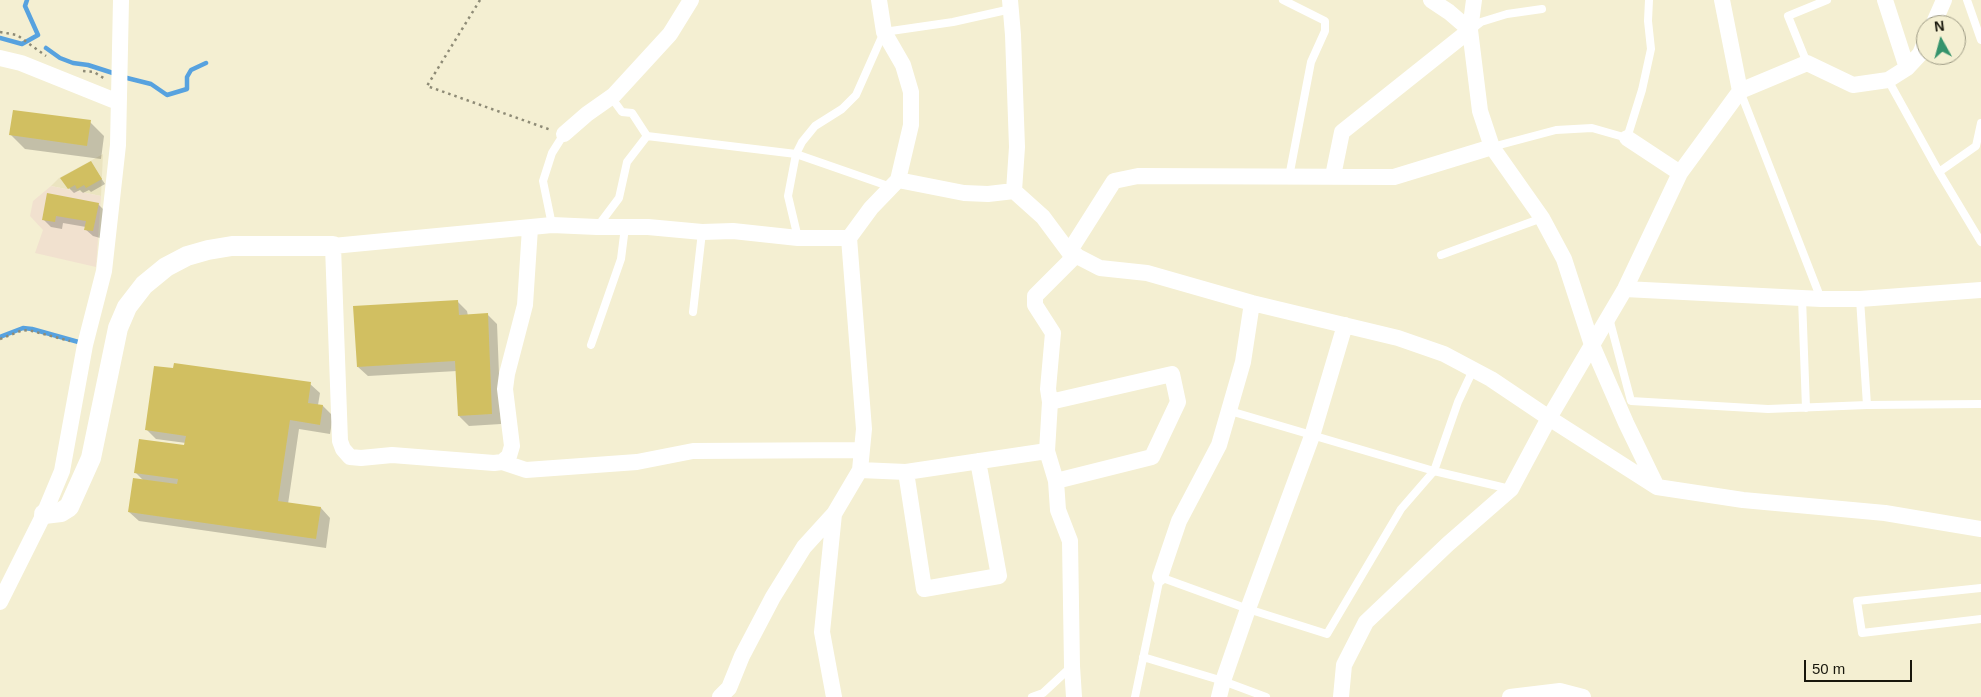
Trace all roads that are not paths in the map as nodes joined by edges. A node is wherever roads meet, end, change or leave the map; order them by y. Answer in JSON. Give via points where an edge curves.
{"nodes":[{"id":1,"x":121,"y":0,"type":"edge"},
{"id":2,"x":691,"y":0,"type":"edge"},
{"id":3,"x":879,"y":0,"type":"edge"},
{"id":4,"x":1283,"y":0,"type":"edge"},
{"id":5,"x":1430,"y":0,"type":"edge"},
{"id":6,"x":1474,"y":0,"type":"edge"},
{"id":7,"x":1648,"y":0,"type":"edge"},
{"id":8,"x":1722,"y":0,"type":"edge"},
{"id":9,"x":1827,"y":0,"type":"edge"},
{"id":10,"x":1885,"y":0,"type":"edge"},
{"id":11,"x":1944,"y":0,"type":"edge"},
{"id":12,"x":1967,"y":0,"type":"edge"},
{"id":13,"x":1010,"y":5,"type":"edge"},
{"id":14,"x":1542,"y":9,"type":"dead end"},
{"id":15,"x":1937,"y":15,"type":"edge"},
{"id":16,"x":1470,"y":30,"type":"junction"},
{"id":17,"x":884,"y":32,"type":"junction"},
{"id":18,"x":1981,"y":40,"type":"edge"},
{"id":19,"x":0,"y":58,"type":"edge"},
{"id":20,"x":1916,"y":59,"type":"edge"},
{"id":21,"x":1807,"y":63,"type":"junction"},
{"id":22,"x":1908,"y":68,"type":"junction"},
{"id":23,"x":1888,"y":80,"type":"junction"},
{"id":24,"x":1740,"y":91,"type":"junction"},
{"id":25,"x":118,"y":94,"type":"junction"},
{"id":26,"x":610,"y":97,"type":"junction"},
{"id":27,"x":1981,"y":123,"type":"edge"},
{"id":28,"x":564,"y":134,"type":"joint"},
{"id":29,"x":647,"y":136,"type":"junction"},
{"id":30,"x":1627,"y":138,"type":"junction"},
{"id":31,"x":1492,"y":147,"type":"junction"},
{"id":32,"x":796,"y":154,"type":"junction"},
{"id":33,"x":1939,"y":172,"type":"junction"},
{"id":34,"x":1680,"y":173,"type":"junction"},
{"id":35,"x":1333,"y":176,"type":"junction"},
{"id":36,"x":1288,"y":177,"type":"junction"},
{"id":37,"x":895,"y":184,"type":"junction"},
{"id":38,"x":1014,"y":191,"type":"junction"},
{"id":39,"x":1542,"y":218,"type":"junction"},
{"id":40,"x":552,"y":224,"type":"junction"},
{"id":41,"x":625,"y":227,"type":"junction"},
{"id":42,"x":530,"y":228,"type":"junction"},
{"id":43,"x":597,"y":228,"type":"junction"},
{"id":44,"x":702,"y":232,"type":"junction"},
{"id":45,"x":798,"y":238,"type":"junction"},
{"id":46,"x":849,"y":238,"type":"junction"},
{"id":47,"x":1981,"y":242,"type":"edge"},
{"id":48,"x":333,"y":246,"type":"junction"},
{"id":49,"x":1072,"y":254,"type":"junction"},
{"id":50,"x":1441,"y":255,"type":"dead end"},
{"id":51,"x":1625,"y":289,"type":"junction"},
{"id":52,"x":1981,"y":290,"type":"edge"},
{"id":53,"x":1802,"y":298,"type":"junction"},
{"id":54,"x":1821,"y":299,"type":"junction"},
{"id":55,"x":1860,"y":299,"type":"junction"},
{"id":56,"x":1252,"y":303,"type":"junction"},
{"id":57,"x":693,"y":312,"type":"dead end"},
{"id":58,"x":1609,"y":318,"type":"junction"},
{"id":59,"x":1345,"y":325,"type":"junction"},
{"id":60,"x":591,"y":345,"type":"dead end"},
{"id":61,"x":1592,"y":345,"type":"junction"},
{"id":62,"x":1473,"y":370,"type":"junction"},
{"id":63,"x":1050,"y":402,"type":"junction"},
{"id":64,"x":1981,"y":404,"type":"edge"},
{"id":65,"x":1867,"y":406,"type":"junction"},
{"id":66,"x":1806,"y":408,"type":"junction"},
{"id":67,"x":1230,"y":411,"type":"junction"},
{"id":68,"x":1549,"y":418,"type":"junction"},
{"id":69,"x":1312,"y":436,"type":"junction"},
{"id":70,"x":861,"y":450,"type":"junction"},
{"id":71,"x":1047,"y":451,"type":"junction"},
{"id":72,"x":502,"y":462,"type":"junction"},
{"id":73,"x":978,"y":462,"type":"junction"},
{"id":74,"x":860,"y":470,"type":"junction"},
{"id":75,"x":1434,"y":471,"type":"junction"},
{"id":76,"x":906,"y":472,"type":"junction"},
{"id":77,"x":1056,"y":481,"type":"junction"},
{"id":78,"x":1657,"y":487,"type":"junction"},
{"id":79,"x":1512,"y":489,"type":"junction"},
{"id":80,"x":44,"y":514,"type":"junction"},
{"id":81,"x":834,"y":514,"type":"junction"},
{"id":82,"x":1981,"y":529,"type":"edge"},
{"id":83,"x":1160,"y":577,"type":"junction"},
{"id":84,"x":1981,"y":588,"type":"edge"},
{"id":85,"x":0,"y":602,"type":"edge"},
{"id":86,"x":1248,"y":609,"type":"junction"},
{"id":87,"x":1981,"y":620,"type":"edge"},
{"id":88,"x":1143,"y":657,"type":"junction"},
{"id":89,"x":1072,"y":666,"type":"junction"},
{"id":90,"x":1221,"y":689,"type":"edge"},
{"id":91,"x":720,"y":697,"type":"edge"},
{"id":92,"x":834,"y":697,"type":"edge"},
{"id":93,"x":1032,"y":697,"type":"edge"},
{"id":94,"x":1074,"y":697,"type":"edge"},
{"id":95,"x":1135,"y":697,"type":"edge"},
{"id":96,"x":1266,"y":697,"type":"edge"},
{"id":97,"x":1340,"y":697,"type":"edge"},
{"id":98,"x":1510,"y":697,"type":"edge"},
{"id":99,"x":1583,"y":697,"type":"edge"}],
"edges":[{"from":1,"to":25,"type":"street"},
{"from":2,"to":26,"type":"street","via":[[670,34]]},
{"from":3,"to":17,"type":"street"},
{"from":4,"to":36,"type":"lane","via":[[1325,21],[1325,32],[1311,62]]},
{"from":5,"to":16,"type":"street"},
{"from":6,"to":16,"type":"street"},
{"from":7,"to":30,"type":"lane","via":[[1651,49]]},
{"from":8,"to":24,"type":"street"},
{"from":9,"to":21,"type":"lane","via":[[1788,16]]},
{"from":10,"to":22,"type":"street"},
{"from":11,"to":15,"type":"street"},
{"from":12,"to":18,"type":"lane"},
{"from":13,"to":17,"type":"lane","via":[[953,22]]},
{"from":13,"to":38,"type":"street","via":[[1017,147]]},
{"from":14,"to":16,"type":"lane","via":[[1507,14],[1481,22]]},
{"from":16,"to":31,"type":"street","via":[[1480,111]]},
{"from":16,"to":35,"type":"street","via":[[1342,132]]},
{"from":17,"to":32,"type":"lane","via":[[856,95],[842,109],[815,126]]},
{"from":17,"to":37,"type":"street","via":[[903,65],[911,92],[911,125]]},
{"from":19,"to":25,"type":"street"},
{"from":20,"to":22,"type":"street"},
{"from":21,"to":23,"type":"street","via":[[1853,84]]},
{"from":21,"to":24,"type":"street"},
{"from":22,"to":23,"type":"street"},
{"from":23,"to":33,"type":"lane"},
{"from":24,"to":34,"type":"street"},
{"from":24,"to":54,"type":"lane"},
{"from":25,"to":80,"type":"street","via":[[118,145],[104,271],[85,345],[62,471]]},
{"from":26,"to":28,"type":"street"},
{"from":26,"to":29,"type":"lane","via":[[622,112],[632,113]]},
{"from":27,"to":33,"type":"lane","via":[[1976,146]]},
{"from":28,"to":40,"type":"lane","via":[[552,153],[544,181]]},
{"from":29,"to":32,"type":"lane"},
{"from":29,"to":43,"type":"lane","via":[[627,162],[619,198]]},
{"from":30,"to":31,"type":"lane","via":[[1592,128],[1556,130]]},
{"from":30,"to":34,"type":"street"},
{"from":31,"to":35,"type":"street","via":[[1394,177]]},
{"from":31,"to":39,"type":"street"},
{"from":32,"to":37,"type":"lane"},
{"from":32,"to":45,"type":"lane","via":[[788,196]]},
{"from":33,"to":47,"type":"lane"},
{"from":34,"to":51,"type":"street"},
{"from":35,"to":36,"type":"street"},
{"from":36,"to":49,"type":"street","via":[[1138,176],[1114,180]]},
{"from":37,"to":38,"type":"street","via":[[964,193]]},
{"from":37,"to":46,"type":"street","via":[[871,208]]},
{"from":38,"to":49,"type":"street","via":[[1043,217]]},
{"from":39,"to":50,"type":"lane"},
{"from":39,"to":61,"type":"street","via":[[1564,259]]},
{"from":40,"to":42,"type":"street"},
{"from":40,"to":43,"type":"street"},
{"from":41,"to":43,"type":"street"},
{"from":41,"to":44,"type":"street"},
{"from":41,"to":60,"type":"lane","via":[[622,259]]},
{"from":42,"to":48,"type":"street"},
{"from":42,"to":72,"type":"street","via":[[525,305],[505,389],[512,446],[509,456]]},
{"from":44,"to":45,"type":"street","via":[[733,231]]},
{"from":44,"to":57,"type":"lane"},
{"from":45,"to":46,"type":"street"},
{"from":46,"to":70,"type":"street","via":[[864,429]]},
{"from":48,"to":72,"type":"street","via":[[340,441],[343,449],[350,456],[361,458],[392,455]]},
{"from":48,"to":80,"type":"street","via":[[232,246],[208,250],[166,266],[144,285],[127,307],[118,328],[91,458],[69,507],[61,512]]},
{"from":49,"to":56,"type":"street","via":[[1100,268],[1147,272]]},
{"from":49,"to":63,"type":"street","via":[[1035,296],[1035,305],[1053,333],[1048,389]]},
{"from":51,"to":53,"type":"street"},
{"from":51,"to":58,"type":"street"},
{"from":52,"to":55,"type":"street"},
{"from":53,"to":54,"type":"street"},
{"from":53,"to":66,"type":"lane"},
{"from":54,"to":55,"type":"street"},
{"from":55,"to":65,"type":"lane"},
{"from":56,"to":59,"type":"street"},
{"from":56,"to":67,"type":"street","via":[[1243,362]]},
{"from":58,"to":61,"type":"street"},
{"from":58,"to":66,"type":"lane","via":[[1631,401]]},
{"from":59,"to":62,"type":"street","via":[[1444,354]]},
{"from":59,"to":69,"type":"street"},
{"from":61,"to":68,"type":"street"},
{"from":61,"to":78,"type":"street"},
{"from":62,"to":68,"type":"street"},
{"from":62,"to":75,"type":"lane"},
{"from":63,"to":71,"type":"street"},
{"from":63,"to":77,"type":"street","via":[[1172,374],[1178,402],[1152,457]]},
{"from":64,"to":65,"type":"lane"},
{"from":65,"to":66,"type":"lane"},
{"from":67,"to":69,"type":"lane"},
{"from":67,"to":83,"type":"street","via":[[1219,445],[1179,521]]},
{"from":68,"to":78,"type":"street"},
{"from":68,"to":79,"type":"street"},
{"from":69,"to":75,"type":"lane"},
{"from":69,"to":86,"type":"street"},
{"from":70,"to":72,"type":"street","via":[[693,451],[637,462],[526,470]]},
{"from":70,"to":74,"type":"street"},
{"from":71,"to":73,"type":"street"},
{"from":71,"to":77,"type":"street"},
{"from":73,"to":76,"type":"street"},
{"from":73,"to":76,"type":"street","via":[[1000,576],[924,589]]},
{"from":74,"to":76,"type":"street"},
{"from":74,"to":81,"type":"street"},
{"from":75,"to":79,"type":"lane"},
{"from":75,"to":86,"type":"lane","via":[[1401,509],[1327,634]]},
{"from":77,"to":89,"type":"street","via":[[1058,510],[1070,541]]},
{"from":78,"to":82,"type":"street","via":[[1752,501],[1885,512]]},
{"from":79,"to":97,"type":"street","via":[[1366,622],[1344,665]]},
{"from":80,"to":85,"type":"street"},
{"from":81,"to":91,"type":"street","via":[[804,547],[769,605],[729,688]]},
{"from":81,"to":92,"type":"street","via":[[822,632]]},
{"from":83,"to":86,"type":"lane"},
{"from":83,"to":88,"type":"lane"},
{"from":84,"to":87,"type":"lane","via":[[1857,601],[1862,634]]},
{"from":86,"to":90,"type":"street"},
{"from":88,"to":90,"type":"lane"},
{"from":88,"to":95,"type":"lane"},
{"from":89,"to":93,"type":"lane","via":[[1043,692]]},
{"from":89,"to":94,"type":"street"},
{"from":90,"to":96,"type":"lane"},
{"from":98,"to":99,"type":"street","via":[[1560,691]]}]}
